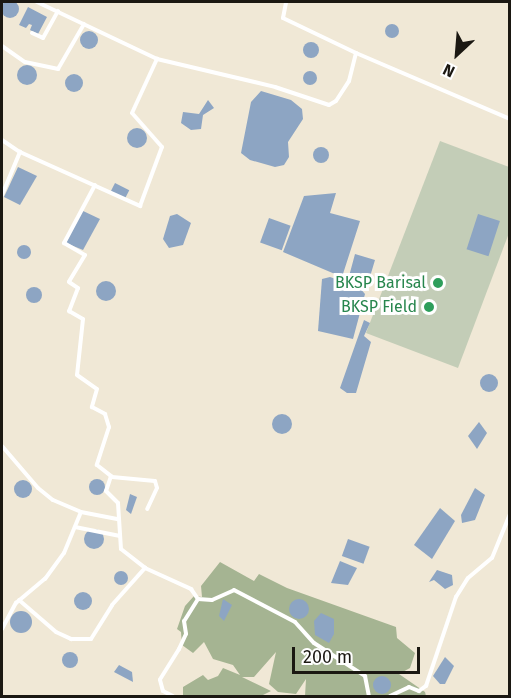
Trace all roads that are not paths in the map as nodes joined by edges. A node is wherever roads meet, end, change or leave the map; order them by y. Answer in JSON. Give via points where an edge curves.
{"nodes":[{"id":1,"x":37,"y":2,"type":"edge"},
{"id":2,"x":286,"y":2,"type":"edge"},
{"id":3,"x":58,"y":11,"type":"junction"},
{"id":4,"x":84,"y":24,"type":"junction"},
{"id":5,"x":32,"y":33,"type":"dead end"},
{"id":6,"x":2,"y":46,"type":"edge"},
{"id":7,"x":356,"y":53,"type":"junction"},
{"id":8,"x":156,"y":59,"type":"junction"},
{"id":9,"x":510,"y":119,"type":"edge"},
{"id":10,"x":2,"y":140,"type":"edge"},
{"id":11,"x":20,"y":152,"type":"junction"},
{"id":12,"x":95,"y":185,"type":"junction"},
{"id":13,"x":2,"y":195,"type":"edge"},
{"id":14,"x":2,"y":446,"type":"edge"},
{"id":15,"x":111,"y":477,"type":"junction"},
{"id":16,"x":147,"y":509,"type":"dead end"},
{"id":17,"x":81,"y":512,"type":"junction"},
{"id":18,"x":510,"y":514,"type":"edge"},
{"id":19,"x":118,"y":519,"type":"junction"},
{"id":20,"x":75,"y":527,"type":"junction"},
{"id":21,"x":120,"y":536,"type":"junction"},
{"id":22,"x":145,"y":568,"type":"junction"},
{"id":23,"x":198,"y":599,"type":"junction"},
{"id":24,"x":19,"y":600,"type":"junction"},
{"id":25,"x":2,"y":630,"type":"edge"},
{"id":26,"x":173,"y":696,"type":"edge"},
{"id":27,"x":369,"y":696,"type":"edge"},
{"id":28,"x":390,"y":696,"type":"edge"}],
"edges":[{"from":1,"to":3,"type":"street"},
{"from":2,"to":7,"type":"street","via":[[283,18]]},
{"from":3,"to":4,"type":"street"},
{"from":3,"to":5,"type":"street","via":[[43,38]]},
{"from":4,"to":6,"type":"street","via":[[58,69],[20,60]]},
{"from":4,"to":8,"type":"street"},
{"from":7,"to":8,"type":"street","via":[[349,81],[329,105],[275,87]]},
{"from":7,"to":9,"type":"street"},
{"from":8,"to":12,"type":"street","via":[[132,113],[162,147],[146,195],[138,208]]},
{"from":10,"to":11,"type":"street"},
{"from":11,"to":12,"type":"street"},
{"from":11,"to":13,"type":"street"},
{"from":12,"to":15,"type":"street","via":[[64,243],[85,255],[69,282],[78,288],[69,311],[83,319],[77,375],[97,389],[92,407],[104,412],[109,427],[97,465]]},
{"from":14,"to":17,"type":"street","via":[[38,488]]},
{"from":15,"to":16,"type":"street","via":[[155,482],[157,488]]},
{"from":15,"to":19,"type":"street","via":[[106,491],[118,503]]},
{"from":17,"to":19,"type":"street"},
{"from":17,"to":20,"type":"street"},
{"from":18,"to":28,"type":"street","via":[[492,558],[468,578],[456,597],[426,686],[419,691],[409,687]]},
{"from":19,"to":21,"type":"street"},
{"from":20,"to":21,"type":"street"},
{"from":20,"to":24,"type":"street","via":[[68,546],[45,579]]},
{"from":21,"to":22,"type":"street","via":[[121,549]]},
{"from":22,"to":23,"type":"street","via":[[191,589]]},
{"from":22,"to":24,"type":"street","via":[[112,605],[100,631],[91,639],[71,639],[56,632]]},
{"from":23,"to":26,"type":"street","via":[[184,621],[186,634],[179,649],[160,680],[163,691]]},
{"from":23,"to":27,"type":"street","via":[[212,600],[234,590],[295,622],[314,642],[365,676]]},
{"from":24,"to":25,"type":"street"}]}
